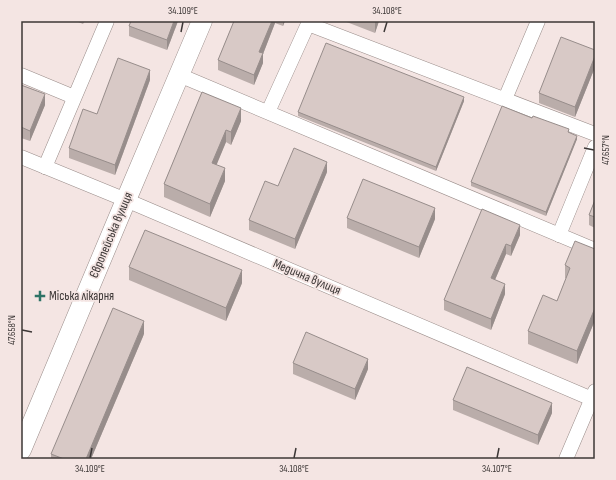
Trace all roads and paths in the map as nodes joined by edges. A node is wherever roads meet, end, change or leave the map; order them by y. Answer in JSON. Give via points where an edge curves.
{"nodes":[{"id":1,"x":106,"y":21,"type":"edge"},
{"id":2,"x":202,"y":21,"type":"edge"},
{"id":3,"x":538,"y":21,"type":"edge"},
{"id":4,"x":21,"y":75,"type":"edge"},
{"id":5,"x":179,"y":75,"type":"junction"},
{"id":6,"x":74,"y":97,"type":"junction"},
{"id":7,"x":505,"y":99,"type":"junction"},
{"id":8,"x":268,"y":112,"type":"junction"},
{"id":9,"x":595,"y":134,"type":"edge"},
{"id":10,"x":595,"y":147,"type":"edge"},
{"id":11,"x":21,"y":157,"type":"edge"},
{"id":12,"x":45,"y":167,"type":"junction"},
{"id":13,"x":126,"y":200,"type":"junction"},
{"id":14,"x":559,"y":235,"type":"junction"},
{"id":15,"x":595,"y":250,"type":"edge"},
{"id":16,"x":593,"y":395,"type":"edge"},
{"id":17,"x":21,"y":450,"type":"edge"},
{"id":18,"x":566,"y":459,"type":"edge"}],
"edges":[{"from":1,"to":6,"type":"street"},
{"from":2,"to":5,"type":"street","name":"Європейська вулиця"},
{"from":3,"to":7,"type":"street"},
{"from":4,"to":6,"type":"street"},
{"from":5,"to":8,"type":"street"},
{"from":5,"to":13,"type":"street","name":"Європейська вулиця"},
{"from":6,"to":12,"type":"street"},
{"from":7,"to":8,"type":"street","via":[[308,24]]},
{"from":7,"to":9,"type":"street"},
{"from":8,"to":14,"type":"street"},
{"from":10,"to":14,"type":"street"},
{"from":11,"to":12,"type":"street","name":"Медична вулиця"},
{"from":12,"to":13,"type":"street","name":"Медична вулиця"},
{"from":13,"to":16,"type":"street","name":"Медична вулиця"},
{"from":13,"to":17,"type":"street","name":"Європейська вулиця"},
{"from":14,"to":15,"type":"street"},
{"from":16,"to":18,"type":"street"}]}
